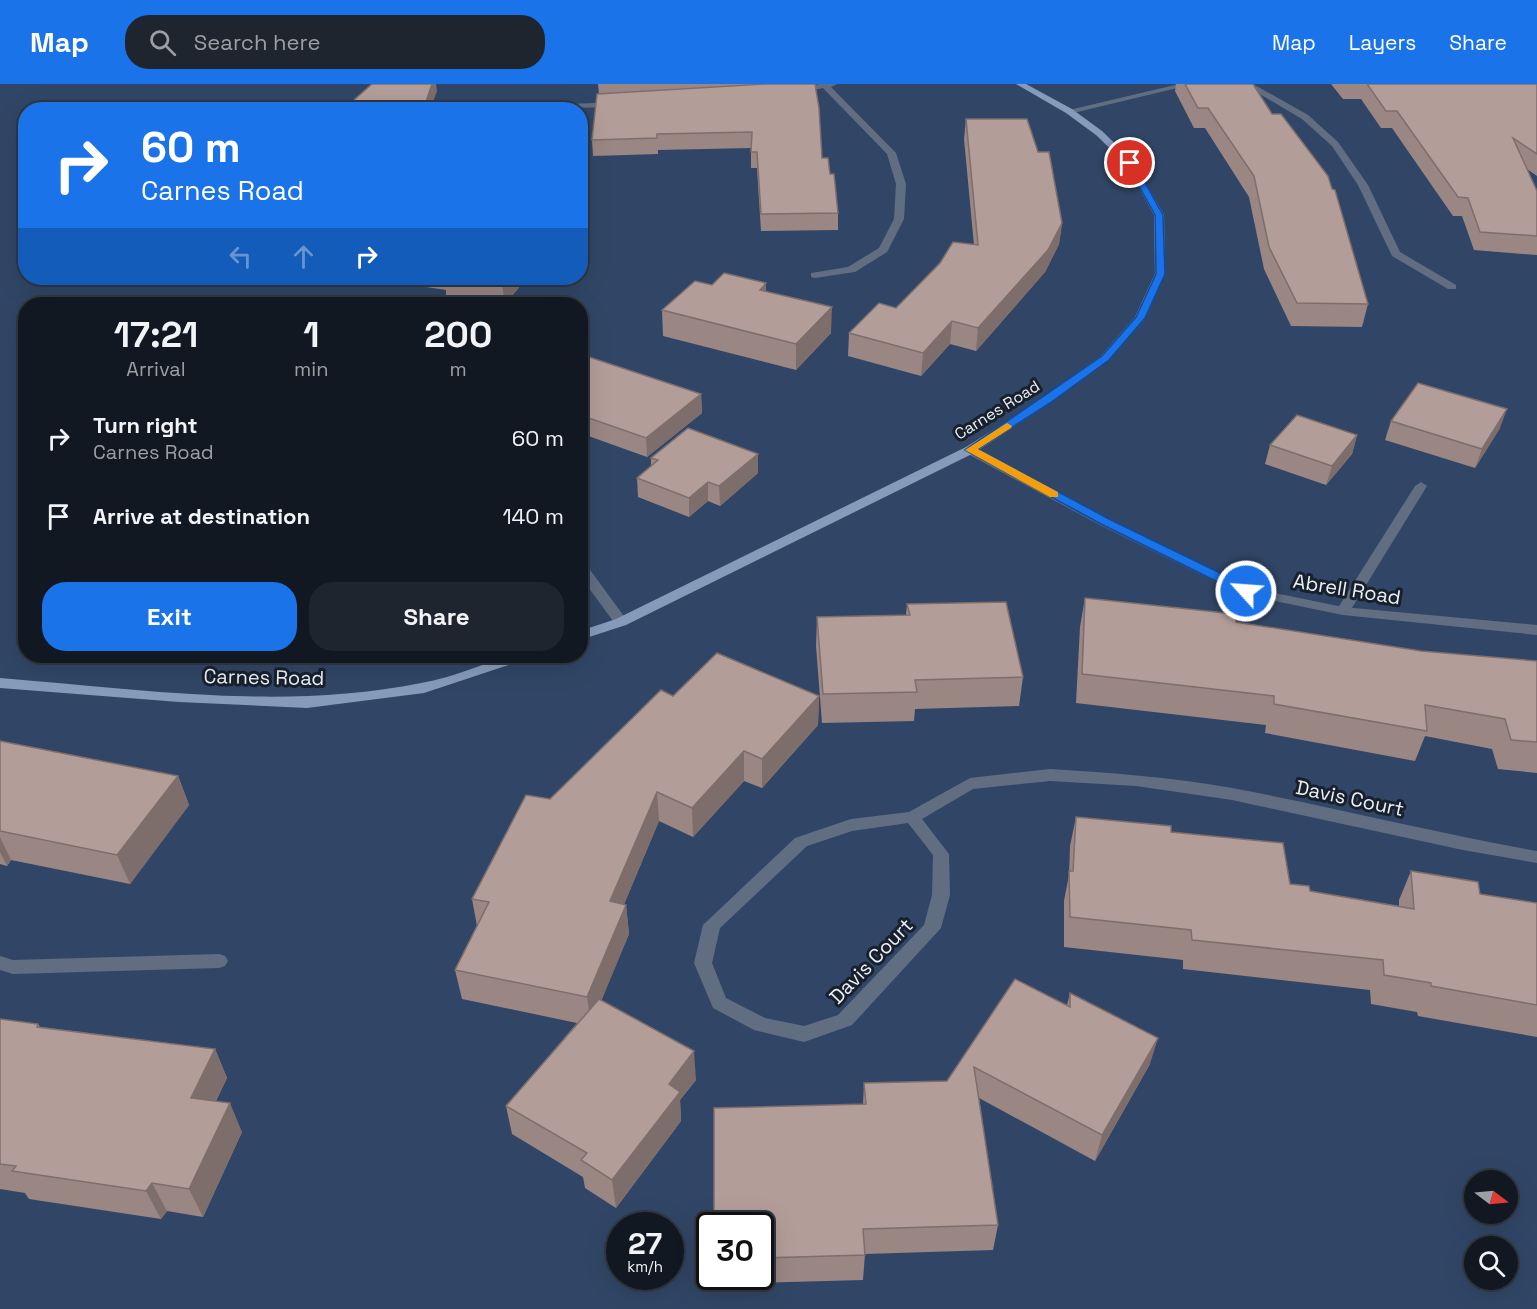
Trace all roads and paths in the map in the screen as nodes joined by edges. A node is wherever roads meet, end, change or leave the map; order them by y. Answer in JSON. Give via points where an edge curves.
{"nodes":[{"id":1,"x":1020,"y":84,"type":"edge"},
{"id":2,"x":1190,"y":84,"type":"edge"},
{"id":3,"x":1247,"y":84,"type":"edge"},
{"id":4,"x":829,"y":85,"type":"edge"},
{"id":5,"x":785,"y":93,"type":"edge"},
{"id":6,"x":623,"y":103,"type":"edge"},
{"id":7,"x":588,"y":105,"type":"edge"},
{"id":8,"x":1069,"y":111,"type":"junction"},
{"id":9,"x":815,"y":275,"type":"dead end"},
{"id":10,"x":1452,"y":287,"type":"dead end"},
{"id":11,"x":970,"y":450,"type":"junction"},
{"id":12,"x":1421,"y":486,"type":"dead end"},
{"id":13,"x":588,"y":577,"type":"edge"},
{"id":14,"x":1343,"y":611,"type":"junction"},
{"id":15,"x":621,"y":622,"type":"junction"},
{"id":16,"x":1537,"y":630,"type":"edge"},
{"id":17,"x":588,"y":633,"type":"edge"},
{"id":18,"x":501,"y":663,"type":"edge"},
{"id":19,"x":0,"y":683,"type":"edge"},
{"id":20,"x":912,"y":817,"type":"junction"},
{"id":21,"x":1537,"y":857,"type":"edge"},
{"id":22,"x":219,"y":961,"type":"dead end"},
{"id":23,"x":0,"y":963,"type":"edge"}],
"edges":[{"from":1,"to":8,"type":"street","name":"Carnes Road"},
{"from":2,"to":8,"type":"street"},
{"from":3,"to":10,"type":"street","via":[[1305,117],[1335,144],[1363,185],[1396,254]]},
{"from":4,"to":5,"type":"street"},
{"from":4,"to":9,"type":"street","via":[[891,153],[901,184],[899,219],[883,250],[851,270]]},
{"from":6,"to":7,"type":"street"},
{"from":8,"to":11,"type":"street","name":"Carnes Road","via":[[1130,163],[1159,215],[1160,274],[1140,318],[1105,358]]},
{"from":11,"to":14,"type":"street","name":"Abrell Road","via":[[1246,591]]},
{"from":11,"to":15,"type":"street","name":"Carnes Road"},
{"from":12,"to":14,"type":"street"},
{"from":13,"to":15,"type":"street"},
{"from":14,"to":16,"type":"street","name":"Abrell Road"},
{"from":15,"to":17,"type":"street","name":"Carnes Road"},
{"from":18,"to":19,"type":"street","name":"Carnes Road","via":[[424,688],[307,703]]},
{"from":20,"to":20,"type":"street","name":"Davis Court","via":[[851,825],[801,842],[712,925],[703,963],[719,1002],[761,1025],[804,1034],[845,1020],[932,928],[941,896],[941,854]]},
{"from":20,"to":21,"type":"street","name":"Davis Court","via":[[970,784],[1050,775],[1136,780],[1232,794]]},
{"from":22,"to":23,"type":"street","via":[[13,967]]}]}
